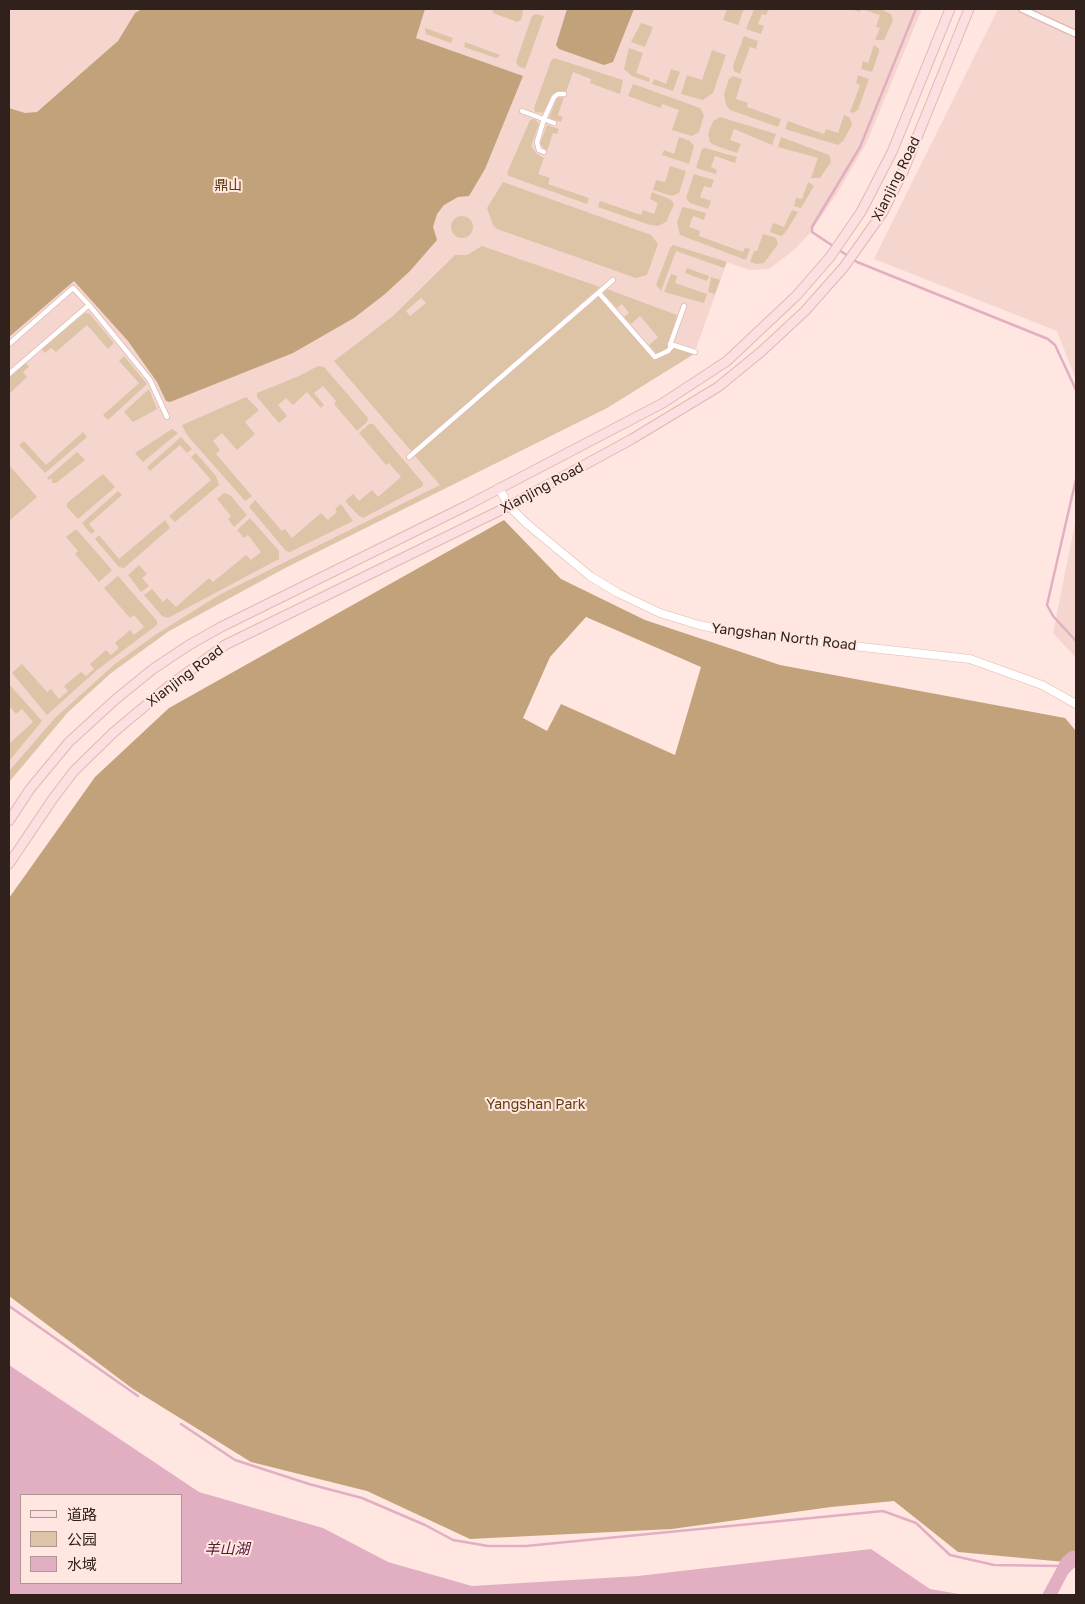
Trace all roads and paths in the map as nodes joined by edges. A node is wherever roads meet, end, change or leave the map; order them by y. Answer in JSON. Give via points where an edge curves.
{"nodes":[{"id":1,"x":950,"y":9,"type":"edge"},
{"id":2,"x":969,"y":9,"type":"edge"},
{"id":3,"x":1022,"y":9,"type":"edge"},
{"id":4,"x":1076,"y":34,"type":"edge"},
{"id":5,"x":564,"y":94,"type":"dead end"},
{"id":6,"x":522,"y":111,"type":"dead end"},
{"id":7,"x":544,"y":119,"type":"junction"},
{"id":8,"x":554,"y":123,"type":"dead end"},
{"id":9,"x":544,"y":152,"type":"dead end"},
{"id":10,"x":613,"y":280,"type":"dead end"},
{"id":11,"x":599,"y":292,"type":"junction"},
{"id":12,"x":89,"y":305,"type":"junction"},
{"id":13,"x":684,"y":306,"type":"dead end"},
{"id":14,"x":9,"y":344,"type":"edge"},
{"id":15,"x":673,"y":345,"type":"junction"},
{"id":16,"x":695,"y":352,"type":"dead end"},
{"id":17,"x":9,"y":374,"type":"edge"},
{"id":18,"x":167,"y":416,"type":"dead end"},
{"id":19,"x":409,"y":457,"type":"dead end"},
{"id":20,"x":499,"y":488,"type":"junction"},
{"id":21,"x":509,"y":506,"type":"junction"},
{"id":22,"x":1076,"y":704,"type":"edge"},
{"id":23,"x":9,"y":821,"type":"edge"},
{"id":24,"x":9,"y":864,"type":"edge"}],
"edges":[{"from":1,"to":20,"type":"main road","name":"Xianjing Road","via":[[892,152],[862,212],[830,257],[767,326],[727,361],[662,403]]},
{"from":2,"to":21,"type":"main road","name":"Xianjing Road","via":[[883,212],[844,267],[805,311],[718,387],[667,419]]},
{"from":3,"to":4,"type":"street"},
{"from":5,"to":7,"type":"street","via":[[554,97]]},
{"from":6,"to":7,"type":"street"},
{"from":7,"to":8,"type":"street"},
{"from":7,"to":9,"type":"street","via":[[537,142]]},
{"from":10,"to":11,"type":"street"},
{"from":11,"to":15,"type":"street","via":[[655,357]]},
{"from":11,"to":19,"type":"street"},
{"from":12,"to":14,"type":"street","via":[[74,288]]},
{"from":12,"to":17,"type":"street"},
{"from":12,"to":18,"type":"street","via":[[150,380]]},
{"from":13,"to":15,"type":"street","via":[[670,345]]},
{"from":15,"to":16,"type":"street"},
{"from":20,"to":21,"type":"street","name":"Yangshan North Road"},
{"from":20,"to":23,"type":"main road","name":"Xianjing Road","via":[[221,627],[152,669],[69,742],[30,789]]},
{"from":21,"to":22,"type":"street","name":"Yangshan North Road","via":[[590,576],[660,613],[699,626],[736,633],[970,659],[1042,684]]},
{"from":21,"to":24,"type":"main road","name":"Xianjing Road","via":[[225,645],[198,663],[114,732],[74,772]]}]}
